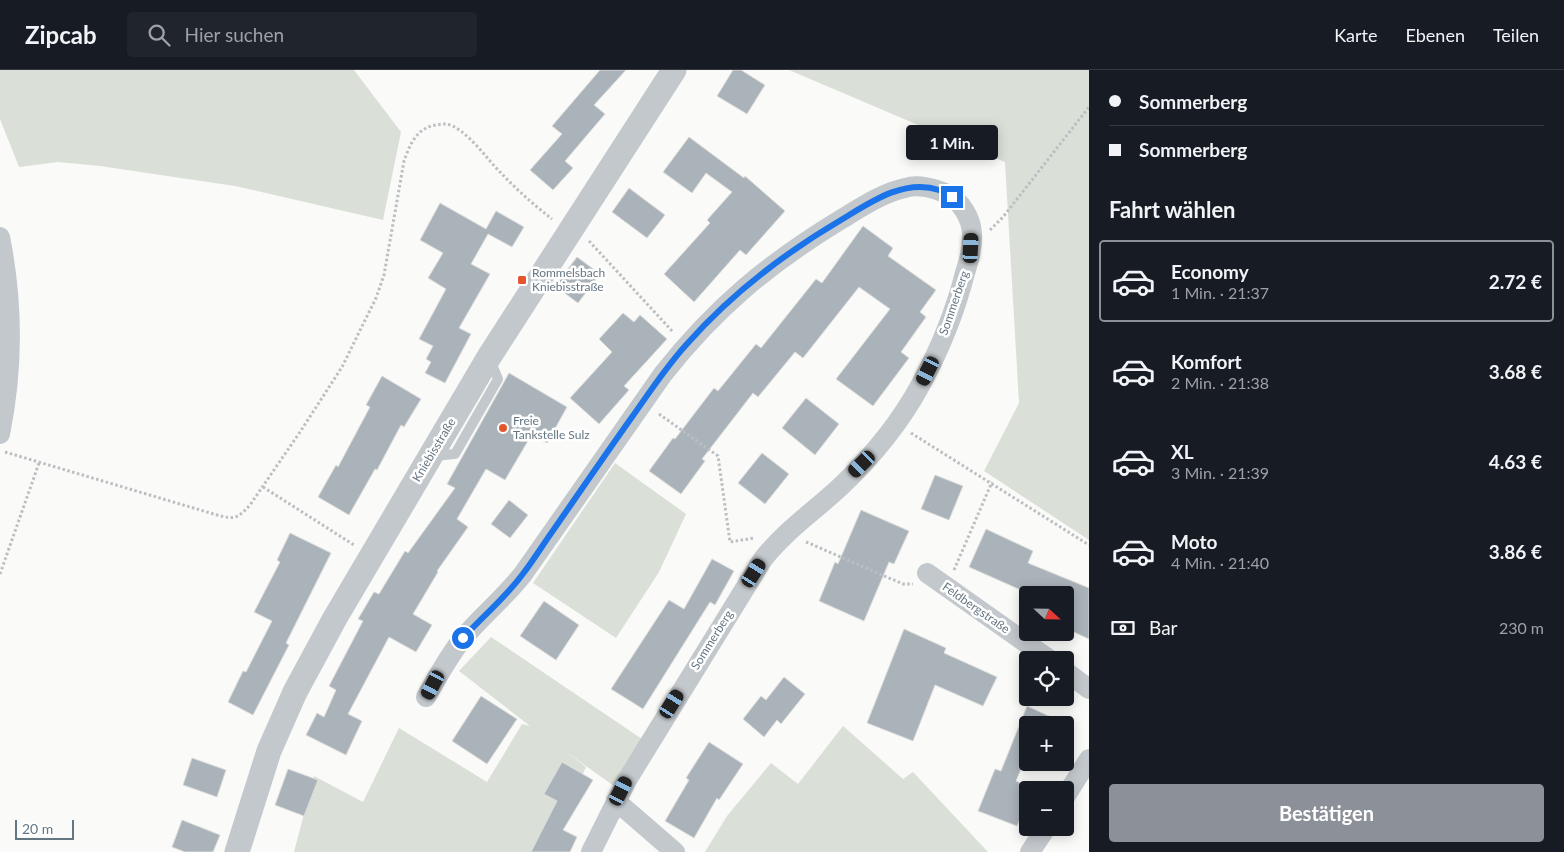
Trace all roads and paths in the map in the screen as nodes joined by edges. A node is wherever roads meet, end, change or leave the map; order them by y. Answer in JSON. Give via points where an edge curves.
{"nodes":[{"id":1,"x":674,"y":70,"type":"edge"},
{"id":2,"x":1089,"y":107,"type":"edge"},
{"id":3,"x":552,"y":219,"type":"dead end"},
{"id":4,"x":577,"y":221,"type":"junction"},
{"id":5,"x":972,"y":232,"type":"junction"},
{"id":6,"x":0,"y":238,"type":"edge"},
{"id":7,"x":685,"y":346,"type":"junction"},
{"id":8,"x":642,"y":402,"type":"junction"},
{"id":9,"x":896,"y":423,"type":"junction"},
{"id":10,"x":0,"y":434,"type":"edge"},
{"id":11,"x":0,"y":451,"type":"edge"},
{"id":12,"x":39,"y":463,"type":"junction"},
{"id":13,"x":992,"y":482,"type":"junction"},
{"id":14,"x":263,"y":487,"type":"junction"},
{"id":15,"x":786,"y":533,"type":"junction"},
{"id":16,"x":1089,"y":545,"type":"edge"},
{"id":17,"x":371,"y":556,"type":"junction"},
{"id":18,"x":928,"y":573,"type":"joint"},
{"id":19,"x":0,"y":574,"type":"edge"},
{"id":20,"x":947,"y":587,"type":"junction"},
{"id":21,"x":1037,"y":651,"type":"edge"},
{"id":22,"x":1074,"y":678,"type":"edge"},
{"id":23,"x":1089,"y":689,"type":"edge"},
{"id":24,"x":426,"y":697,"type":"dead end"},
{"id":25,"x":1089,"y":759,"type":"edge"},
{"id":26,"x":1074,"y":783,"type":"edge"},
{"id":27,"x":616,"y":801,"type":"junction"},
{"id":28,"x":1041,"y":836,"type":"edge"},
{"id":29,"x":237,"y":852,"type":"edge"},
{"id":30,"x":591,"y":852,"type":"edge"},
{"id":31,"x":675,"y":852,"type":"edge"},
{"id":32,"x":1030,"y":852,"type":"edge"}],
"edges":[{"from":1,"to":4,"type":"street","name":"Kniebisstraße"},
{"from":2,"to":5,"type":"path","via":[[992,229]]},
{"from":3,"to":14,"type":"path","via":[[501,174],[459,130],[438,124],[417,135],[404,161],[384,274],[376,298],[342,367]]},
{"from":4,"to":7,"type":"path","via":[[593,231],[589,241]]},
{"from":4,"to":17,"type":"street","name":"Kniebisstraße","via":[[489,357]]},
{"from":5,"to":7,"type":"street","name":"Sommerberg","via":[[962,207],[938,190],[906,187],[890,193],[811,237],[773,264],[718,311]]},
{"from":5,"to":9,"type":"street","name":"Sommerberg","via":[[968,262],[951,319],[921,384]]},
{"from":6,"to":10,"type":"street","via":[[7,278],[9,323],[7,384]]},
{"from":7,"to":8,"type":"street","name":"Sommerberg"},
{"from":8,"to":15,"type":"path","via":[[718,456],[730,542]]},
{"from":8,"to":24,"type":"street","name":"Sommerberg","via":[[523,574],[504,598],[463,638]]},
{"from":9,"to":13,"type":"path"},
{"from":9,"to":15,"type":"street","name":"Sommerberg","via":[[840,487]]},
{"from":11,"to":12,"type":"path"},
{"from":12,"to":14,"type":"path","via":[[230,518],[240,516]]},
{"from":12,"to":19,"type":"path"},
{"from":13,"to":16,"type":"path"},
{"from":13,"to":20,"type":"path"},
{"from":14,"to":17,"type":"path"},
{"from":15,"to":18,"type":"path","via":[[903,584],[911,585]]},
{"from":15,"to":27,"type":"street","name":"Sommerberg","via":[[763,559]]},
{"from":17,"to":29,"type":"street","name":"Kniebisstraße","via":[[295,692],[269,751]]},
{"from":18,"to":20,"type":"street","name":"Feldbergstraße"},
{"from":20,"to":21,"type":"street","name":"Feldbergstraße"},
{"from":22,"to":23,"type":"street"},
{"from":25,"to":26,"type":"street"},
{"from":27,"to":30,"type":"street","name":"Sommerberg"},
{"from":27,"to":31,"type":"street"},
{"from":28,"to":32,"type":"street"}]}
